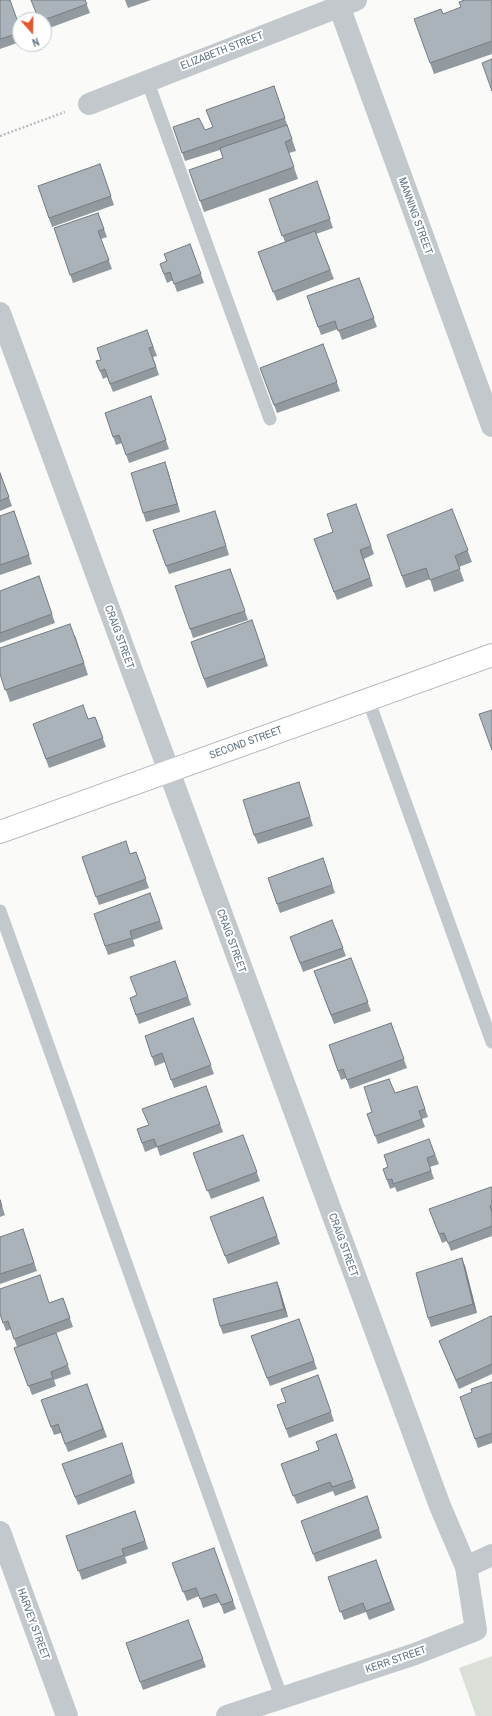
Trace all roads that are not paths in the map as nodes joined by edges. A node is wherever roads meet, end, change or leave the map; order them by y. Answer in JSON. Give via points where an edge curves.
{"nodes":[{"id":1,"x":347,"y":3,"type":"edge"},
{"id":2,"x":147,"y":80,"type":"junction"},
{"id":3,"x":89,"y":104,"type":"road end"},
{"id":4,"x":0,"y":313,"type":"edge"},
{"id":5,"x":270,"y":419,"type":"dead end"},
{"id":6,"x":492,"y":426,"type":"edge"},
{"id":7,"x":492,"y":655,"type":"edge"},
{"id":8,"x":368,"y":699,"type":"junction"},
{"id":9,"x":168,"y":770,"type":"junction"},
{"id":10,"x":0,"y":832,"type":"edge"},
{"id":11,"x":0,"y":910,"type":"edge"},
{"id":12,"x":492,"y":1042,"type":"edge"},
{"id":13,"x":0,"y":1532,"type":"edge"},
{"id":14,"x":492,"y":1555,"type":"edge"},
{"id":15,"x":466,"y":1567,"type":"junction"},
{"id":16,"x":282,"y":1699,"type":"junction"},
{"id":17,"x":67,"y":1716,"type":"edge"},
{"id":18,"x":227,"y":1716,"type":"edge"}],
"edges":[{"from":1,"to":2,"type":"street","name":"ELIZABETH STREET"},
{"from":1,"to":6,"type":"street","name":"MANNING STREET"},
{"from":2,"to":3,"type":"street","name":"ELIZABETH STREET"},
{"from":2,"to":5,"type":"lane"},
{"from":4,"to":9,"type":"street","name":"CRAIG STREET"},
{"from":7,"to":8,"type":"street","name":"SECOND STREET"},
{"from":8,"to":9,"type":"street","name":"SECOND STREET"},
{"from":8,"to":12,"type":"lane"},
{"from":9,"to":10,"type":"street","name":"SECOND STREET"},
{"from":9,"to":15,"type":"street","name":"CRAIG STREET","via":[[440,1506]]},
{"from":11,"to":16,"type":"lane"},
{"from":13,"to":17,"type":"street","name":"HARVEY STREET"},
{"from":14,"to":15,"type":"street"},
{"from":15,"to":16,"type":"street","name":"KERR STREET","via":[[476,1630],[415,1654]]},
{"from":16,"to":18,"type":"street","name":"KERR STREET"}]}
